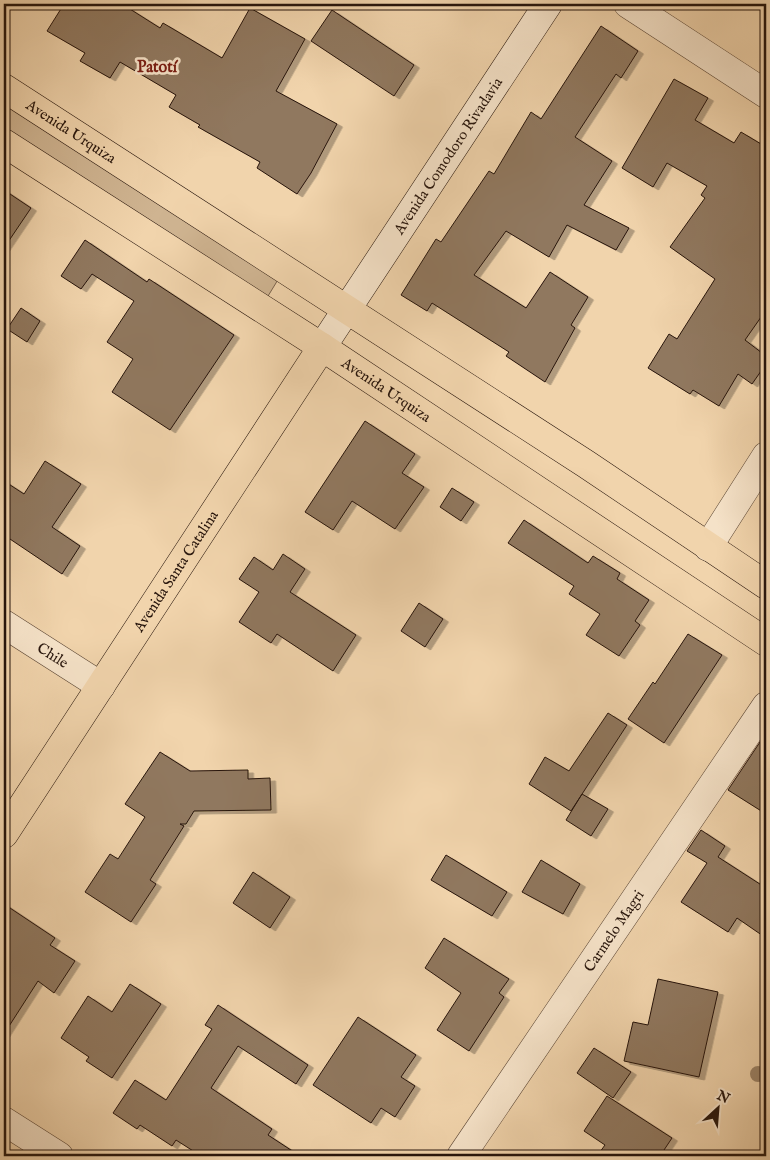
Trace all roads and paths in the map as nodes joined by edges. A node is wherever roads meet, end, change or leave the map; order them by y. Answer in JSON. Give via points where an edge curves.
{"nodes":[{"id":1,"x":548,"y":4,"type":"edge"},
{"id":2,"x":628,"y":4,"type":"edge"},
{"id":3,"x":4,"y":88,"type":"edge"},
{"id":4,"x":766,"y":94,"type":"edge"},
{"id":5,"x":4,"y":143,"type":"edge"},
{"id":6,"x":348,"y":309,"type":"junction"},
{"id":7,"x":322,"y":347,"type":"junction"},
{"id":8,"x":766,"y":456,"type":"edge"},
{"id":9,"x":708,"y":547,"type":"junction"},
{"id":10,"x":766,"y":586,"type":"edge"},
{"id":11,"x":4,"y":624,"type":"edge"},
{"id":12,"x":766,"y":642,"type":"edge"},
{"id":13,"x":101,"y":686,"type":"junction"},
{"id":14,"x":766,"y":706,"type":"edge"},
{"id":15,"x":4,"y":834,"type":"edge"},
{"id":16,"x":4,"y":1121,"type":"edge"},
{"id":17,"x":59,"y":1156,"type":"edge"},
{"id":18,"x":461,"y":1156,"type":"edge"}],
"edges":[{"from":1,"to":6,"type":"street","name":"Avenida Comodoro Rivadavia"},
{"from":2,"to":4,"type":"street"},
{"from":3,"to":6,"type":"main road","name":"Avenida Urquiza"},
{"from":5,"to":7,"type":"main road","name":"Avenida Urquiza"},
{"from":6,"to":7,"type":"street","name":"Avenida Santa Catalina"},
{"from":6,"to":9,"type":"main road","name":"Avenida Urquiza"},
{"from":7,"to":12,"type":"main road","name":"Avenida Urquiza"},
{"from":7,"to":13,"type":"main road","name":"Avenida Santa Catalina"},
{"from":8,"to":9,"type":"street"},
{"from":9,"to":10,"type":"main road","name":"Avenida Urquiza"},
{"from":11,"to":13,"type":"street","name":"Chile"},
{"from":13,"to":15,"type":"main road","name":"Avenida Santa Catalina"},
{"from":14,"to":18,"type":"street","name":"Carmelo Magri"},
{"from":16,"to":17,"type":"street"}]}
